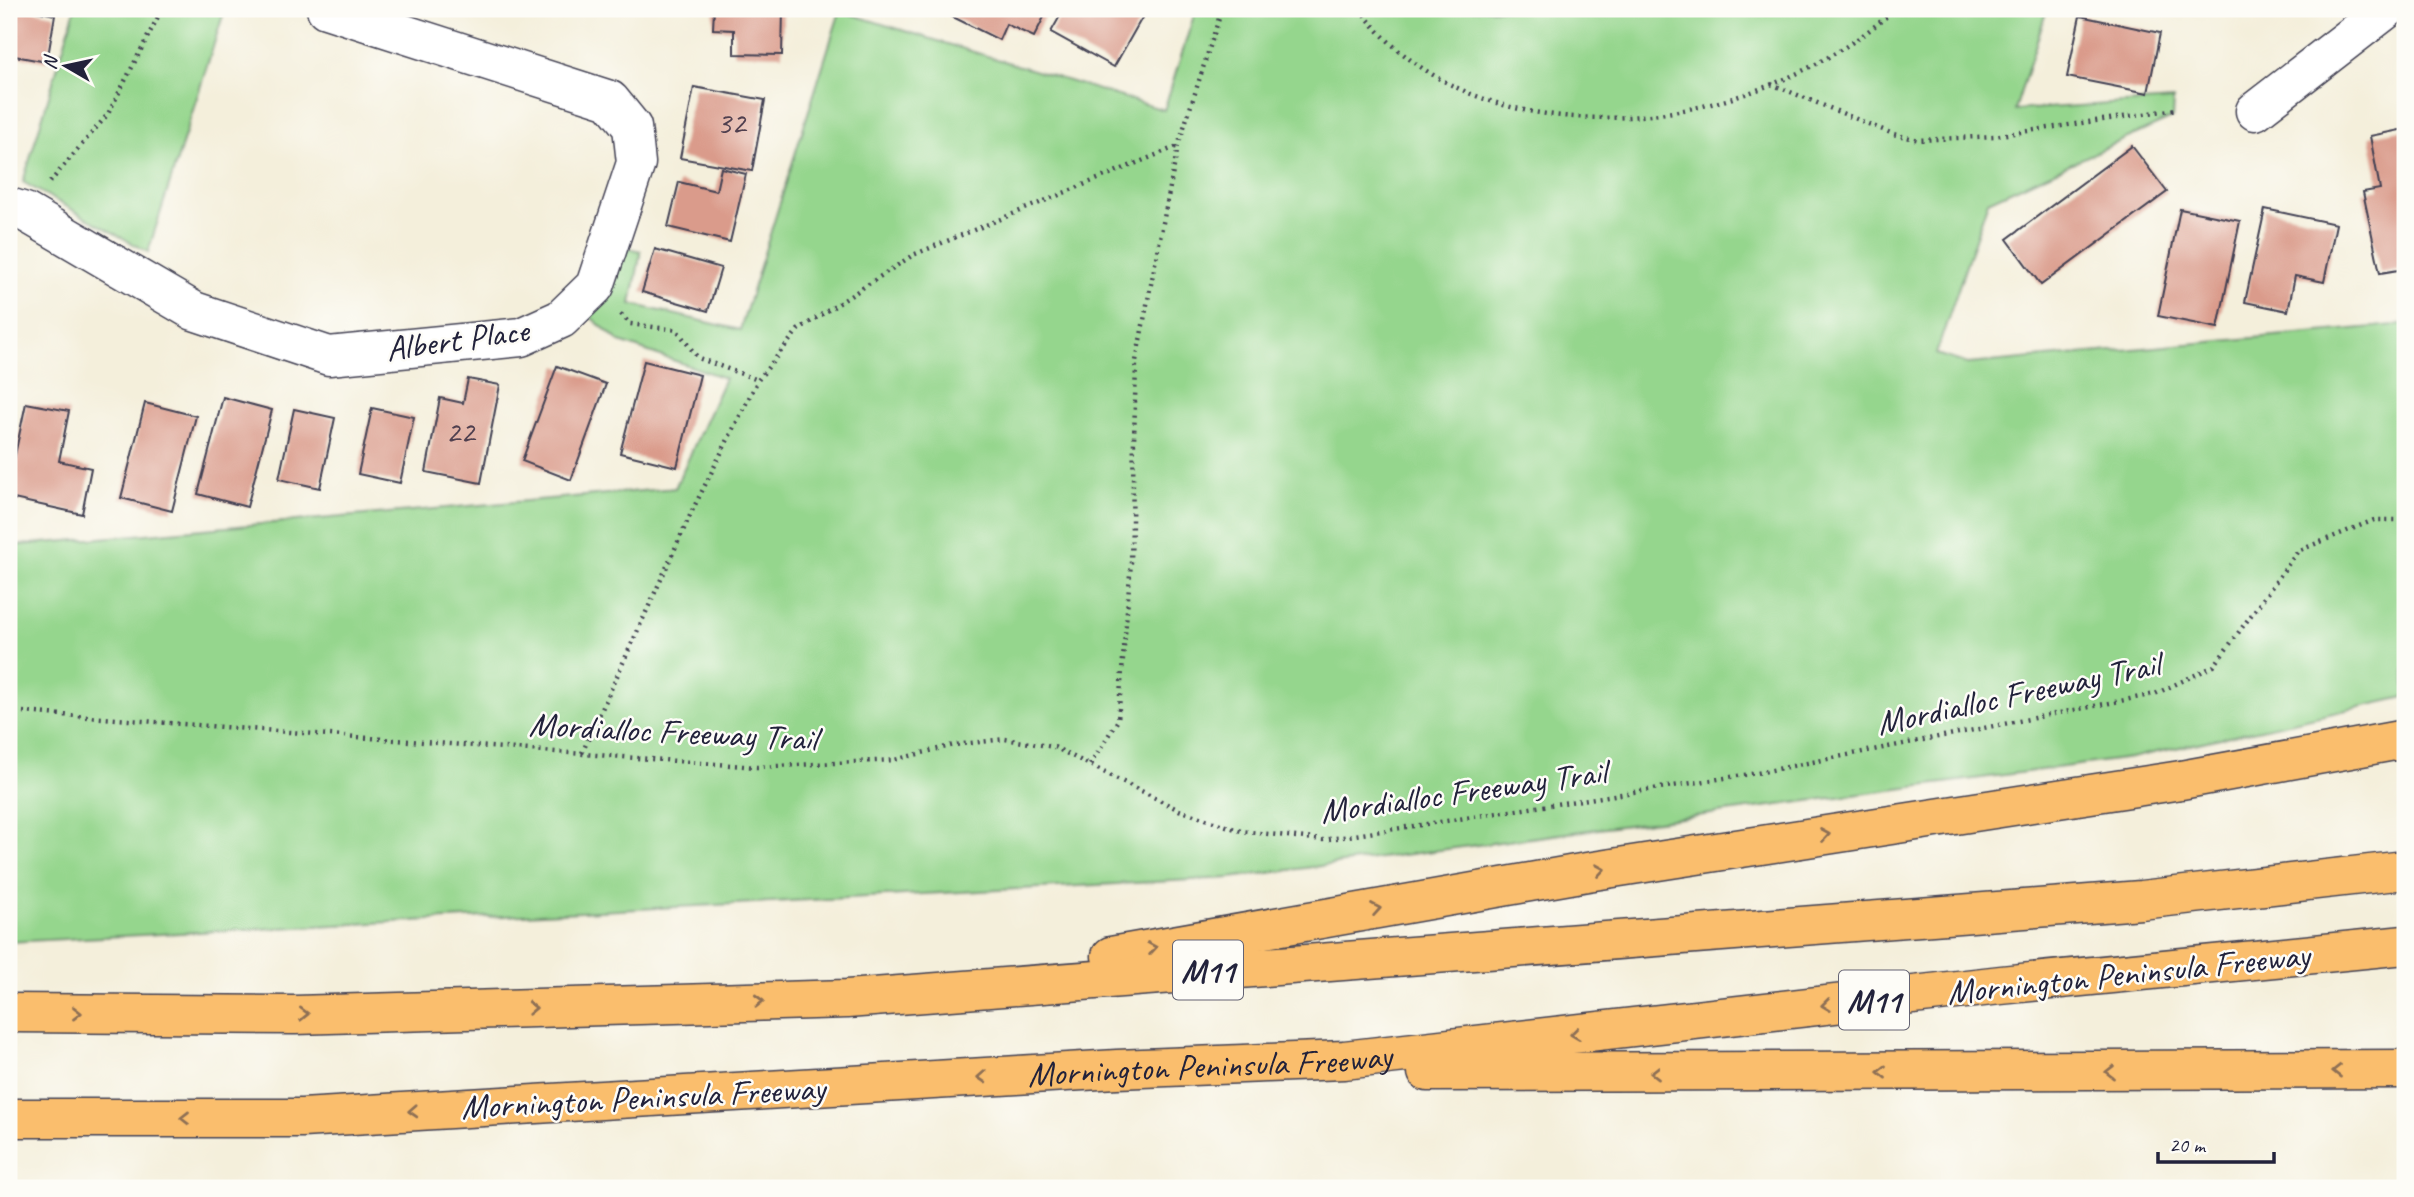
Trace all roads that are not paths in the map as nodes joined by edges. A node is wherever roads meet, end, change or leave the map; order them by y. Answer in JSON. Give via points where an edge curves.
{"nodes":[{"id":1,"x":326,"y":9,"type":"edge"},
{"id":2,"x":2387,"y":9,"type":"edge"},
{"id":3,"x":2255,"y":111,"type":"dead end"},
{"id":4,"x":17,"y":209,"type":"edge"},
{"id":5,"x":2405,"y":740,"type":"edge"},
{"id":6,"x":2405,"y":870,"type":"edge"},
{"id":7,"x":2405,"y":945,"type":"edge"},
{"id":8,"x":892,"y":994,"type":"junction"},
{"id":9,"x":9,"y":1013,"type":"edge"},
{"id":10,"x":1117,"y":1069,"type":"junction"},
{"id":11,"x":2405,"y":1069,"type":"edge"},
{"id":12,"x":9,"y":1118,"type":"edge"}],
"edges":[{"from":1,"to":4,"type":"street","name":"Albert Place","via":[[610,100],[632,128],[636,163],[595,286],[561,318],[521,337],[329,356],[194,311]]},
{"from":2,"to":3,"type":"street"},
{"from":8,"to":5,"type":"highway","one_way":true,"via":[[1587,872],[2181,780]]},
{"from":6,"to":8,"type":"highway","name":"Mornington Peninsula Freeway","number":"M11","via":[[2141,900]]},
{"from":7,"to":10,"type":"highway","name":"Mornington Peninsula Freeway","number":"M11","one_way":true,"via":[[2001,985],[1344,1060]]},
{"from":9,"to":8,"type":"highway","name":"Mornington Peninsula Freeway","number":"M11","one_way":true,"via":[[295,1015]]},
{"from":11,"to":10,"type":"highway","one_way":true,"via":[[1615,1073]]},
{"from":10,"to":12,"type":"highway","name":"Mornington Peninsula Freeway","number":"M11","one_way":true,"via":[[302,1118]]}]}
